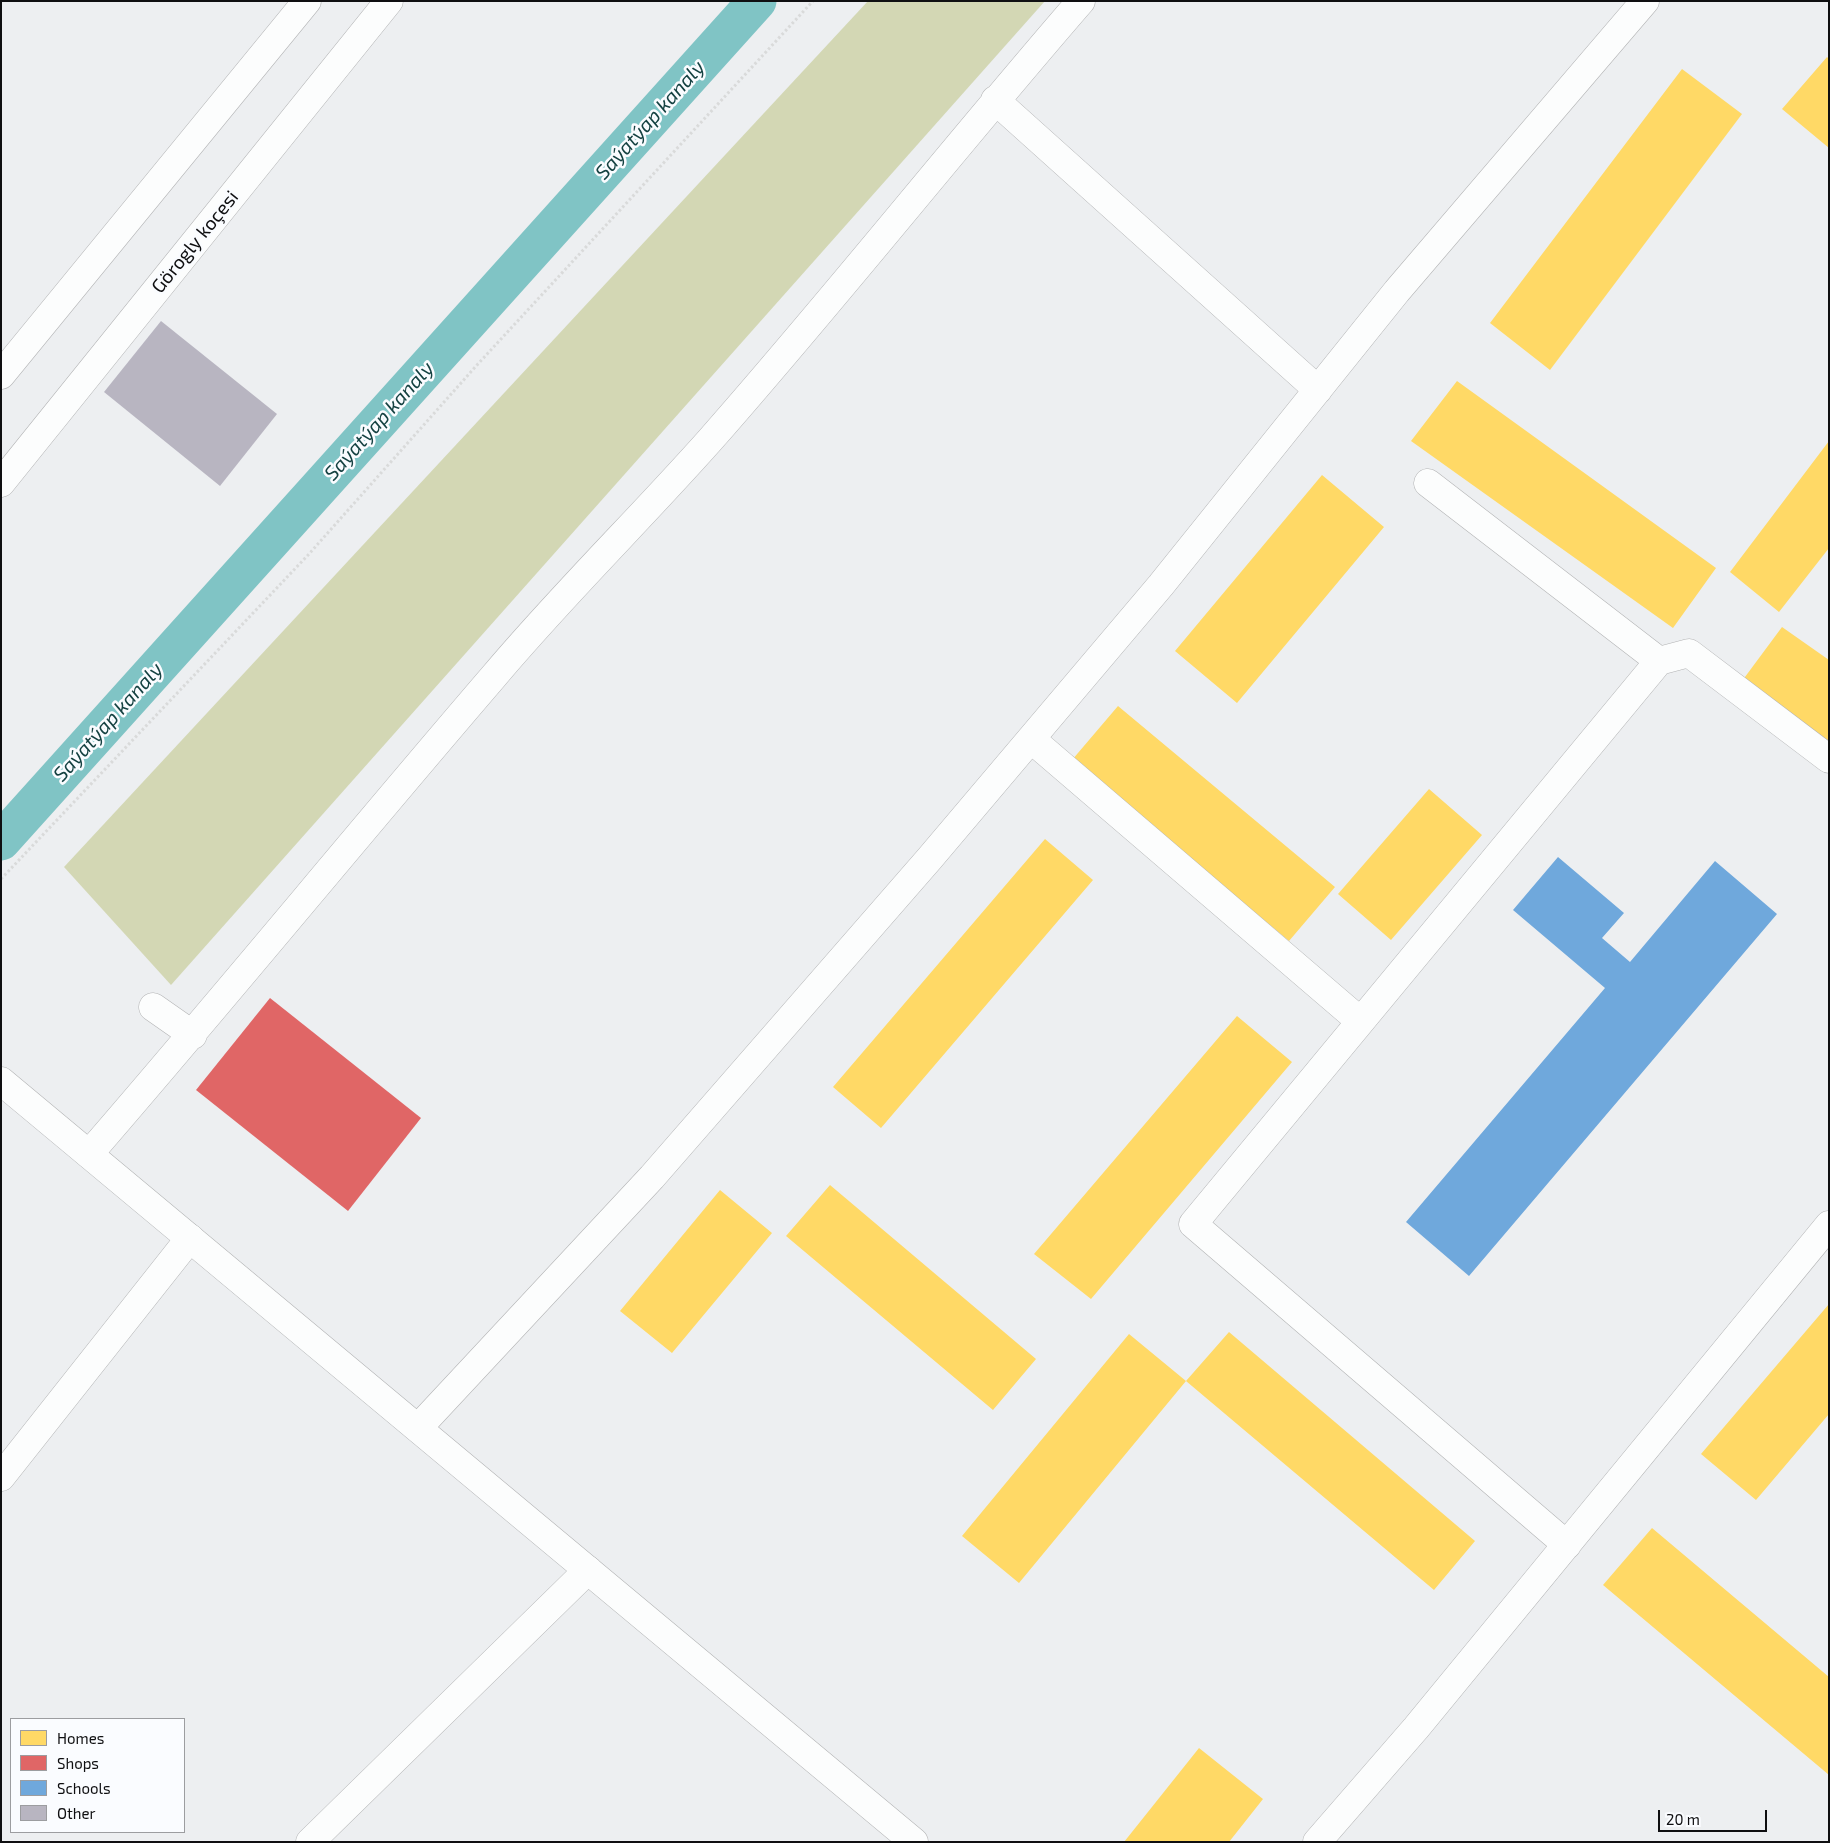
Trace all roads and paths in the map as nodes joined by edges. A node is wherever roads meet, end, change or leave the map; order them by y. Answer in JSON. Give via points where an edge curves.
{"nodes":[{"id":1,"x":308,"y":1,"type":"edge"},
{"id":2,"x":389,"y":1,"type":"edge"},
{"id":3,"x":813,"y":1,"type":"edge"},
{"id":4,"x":1081,"y":1,"type":"edge"},
{"id":5,"x":1645,"y":1,"type":"edge"},
{"id":6,"x":995,"y":100,"type":"junction"},
{"id":7,"x":1,"y":375,"type":"edge"},
{"id":8,"x":1318,"y":390,"type":"junction"},
{"id":9,"x":1428,"y":483,"type":"dead end"},
{"id":10,"x":1,"y":484,"type":"edge"},
{"id":11,"x":1659,"y":661,"type":"junction"},
{"id":12,"x":1030,"y":739,"type":"junction"},
{"id":13,"x":1829,"y":759,"type":"edge"},
{"id":14,"x":1,"y":879,"type":"edge"},
{"id":15,"x":153,"y":1007,"type":"dead end"},
{"id":16,"x":1360,"y":1021,"type":"junction"},
{"id":17,"x":193,"y":1034,"type":"junction"},
{"id":18,"x":1,"y":1081,"type":"edge"},
{"id":19,"x":89,"y":1154,"type":"junction"},
{"id":20,"x":1829,"y":1225,"type":"edge"},
{"id":21,"x":190,"y":1238,"type":"junction"},
{"id":22,"x":418,"y":1428,"type":"junction"},
{"id":23,"x":1,"y":1477,"type":"edge"},
{"id":24,"x":1567,"y":1545,"type":"junction"},
{"id":25,"x":588,"y":1570,"type":"junction"},
{"id":26,"x":310,"y":1842,"type":"edge"},
{"id":27,"x":914,"y":1842,"type":"edge"},
{"id":28,"x":1318,"y":1842,"type":"edge"}],
"edges":[{"from":1,"to":7,"type":"street"},
{"from":2,"to":10,"type":"street","name":"Görogly koçesi"},
{"from":3,"to":14,"type":"path","via":[[477,365],[309,554]]},
{"from":4,"to":6,"type":"street"},
{"from":5,"to":8,"type":"street","via":[[1397,290]]},
{"from":6,"to":8,"type":"street"},
{"from":6,"to":17,"type":"street","via":[[717,432],[497,672]]},
{"from":8,"to":12,"type":"street","via":[[1161,585]]},
{"from":9,"to":11,"type":"street"},
{"from":11,"to":13,"type":"street","via":[[1689,653]]},
{"from":11,"to":16,"type":"street"},
{"from":12,"to":16,"type":"street"},
{"from":12,"to":22,"type":"street","via":[[652,1177]]},
{"from":15,"to":17,"type":"street"},
{"from":16,"to":24,"type":"street","via":[[1193,1224]]},
{"from":17,"to":19,"type":"street"},
{"from":18,"to":19,"type":"street"},
{"from":19,"to":21,"type":"street"},
{"from":20,"to":24,"type":"street"},
{"from":21,"to":22,"type":"street"},
{"from":21,"to":23,"type":"street"},
{"from":22,"to":25,"type":"street"},
{"from":24,"to":28,"type":"street"},
{"from":25,"to":26,"type":"street"},
{"from":25,"to":27,"type":"street"}]}
